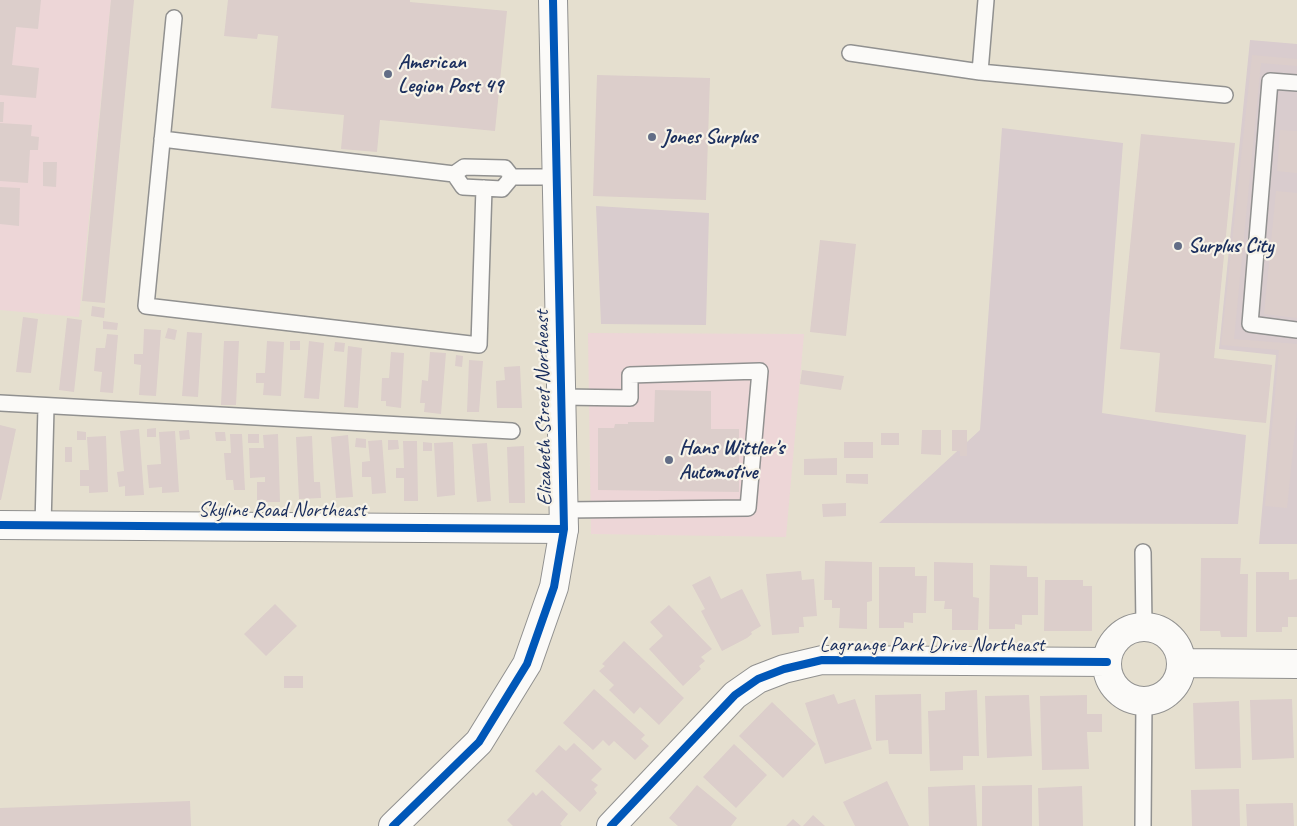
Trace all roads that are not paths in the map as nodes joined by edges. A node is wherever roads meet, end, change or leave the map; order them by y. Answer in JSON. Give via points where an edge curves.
{"nodes":[{"id":1,"x":553,"y":0,"type":"edge"},
{"id":2,"x":986,"y":0,"type":"edge"},
{"id":3,"x":174,"y":18,"type":"dead end"},
{"id":4,"x":850,"y":53,"type":"dead end"},
{"id":5,"x":980,"y":72,"type":"junction"},
{"id":6,"x":1297,"y":83,"type":"edge"},
{"id":7,"x":1225,"y":95,"type":"dead end"},
{"id":8,"x":162,"y":139,"type":"junction"},
{"id":9,"x":454,"y":174,"type":"junction"},
{"id":10,"x":512,"y":177,"type":"junction"},
{"id":11,"x":557,"y":177,"type":"junction"},
{"id":12,"x":484,"y":188,"type":"junction"},
{"id":13,"x":1297,"y":330,"type":"edge"},
{"id":14,"x":562,"y":397,"type":"junction"},
{"id":15,"x":0,"y":403,"type":"edge"},
{"id":16,"x":46,"y":406,"type":"junction"},
{"id":17,"x":512,"y":431,"type":"dead end"},
{"id":18,"x":564,"y":520,"type":"junction"},
{"id":19,"x":0,"y":525,"type":"edge"},
{"id":20,"x":43,"y":526,"type":"junction"},
{"id":21,"x":1143,"y":552,"type":"dead end"},
{"id":22,"x":1144,"y":627,"type":"junction"},
{"id":23,"x":1107,"y":662,"type":"junction"},
{"id":24,"x":1181,"y":663,"type":"junction"},
{"id":25,"x":1297,"y":664,"type":"edge"},
{"id":26,"x":1144,"y":700,"type":"junction"},
{"id":27,"x":393,"y":826,"type":"edge"},
{"id":28,"x":611,"y":826,"type":"edge"},
{"id":29,"x":1143,"y":826,"type":"edge"}],
"edges":[{"from":1,"to":11,"type":"street","name":"Elizabeth Street Northeast"},
{"from":2,"to":5,"type":"lane"},
{"from":3,"to":8,"type":"lane"},
{"from":4,"to":5,"type":"lane"},
{"from":5,"to":7,"type":"lane"},
{"from":6,"to":13,"type":"lane","via":[[1270,81],[1250,324]]},
{"from":8,"to":9,"type":"lane"},
{"from":8,"to":12,"type":"lane","via":[[146,306],[479,345]]},
{"from":9,"to":10,"type":"lane","via":[[464,167],[505,168]]},
{"from":9,"to":12,"type":"lane","via":[[463,187]]},
{"from":10,"to":11,"type":"lane"},
{"from":10,"to":12,"type":"lane","via":[[502,189]]},
{"from":11,"to":14,"type":"street","name":"Elizabeth Street Northeast"},
{"from":14,"to":18,"type":"street","name":"Elizabeth Street Northeast"},
{"from":14,"to":18,"type":"lane","via":[[630,398],[630,375],[760,371],[748,508]]},
{"from":15,"to":16,"type":"lane"},
{"from":16,"to":17,"type":"lane"},
{"from":16,"to":20,"type":"lane"},
{"from":18,"to":20,"type":"street","name":"Skyline Road Northeast"},
{"from":18,"to":27,"type":"street","name":"Elizabeth Street Northeast","via":[[554,587],[527,664],[479,742]]},
{"from":19,"to":20,"type":"street","name":"Skyline Road Northeast"},
{"from":21,"to":22,"type":"lane"},
{"from":22,"to":23,"type":"street","via":[[1126,632],[1116,640],[1109,650]]},
{"from":22,"to":24,"type":"street","via":[[1162,632],[1172,640],[1179,651]]},
{"from":23,"to":26,"type":"street","via":[[1114,685],[1122,693]]},
{"from":23,"to":28,"type":"street","name":"Lagrange Park Drive Northeast","via":[[822,660],[799,664],[758,679],[735,695]]},
{"from":24,"to":25,"type":"street"},
{"from":24,"to":26,"type":"street","via":[[1174,685],[1161,696]]},
{"from":26,"to":29,"type":"lane"}]}
